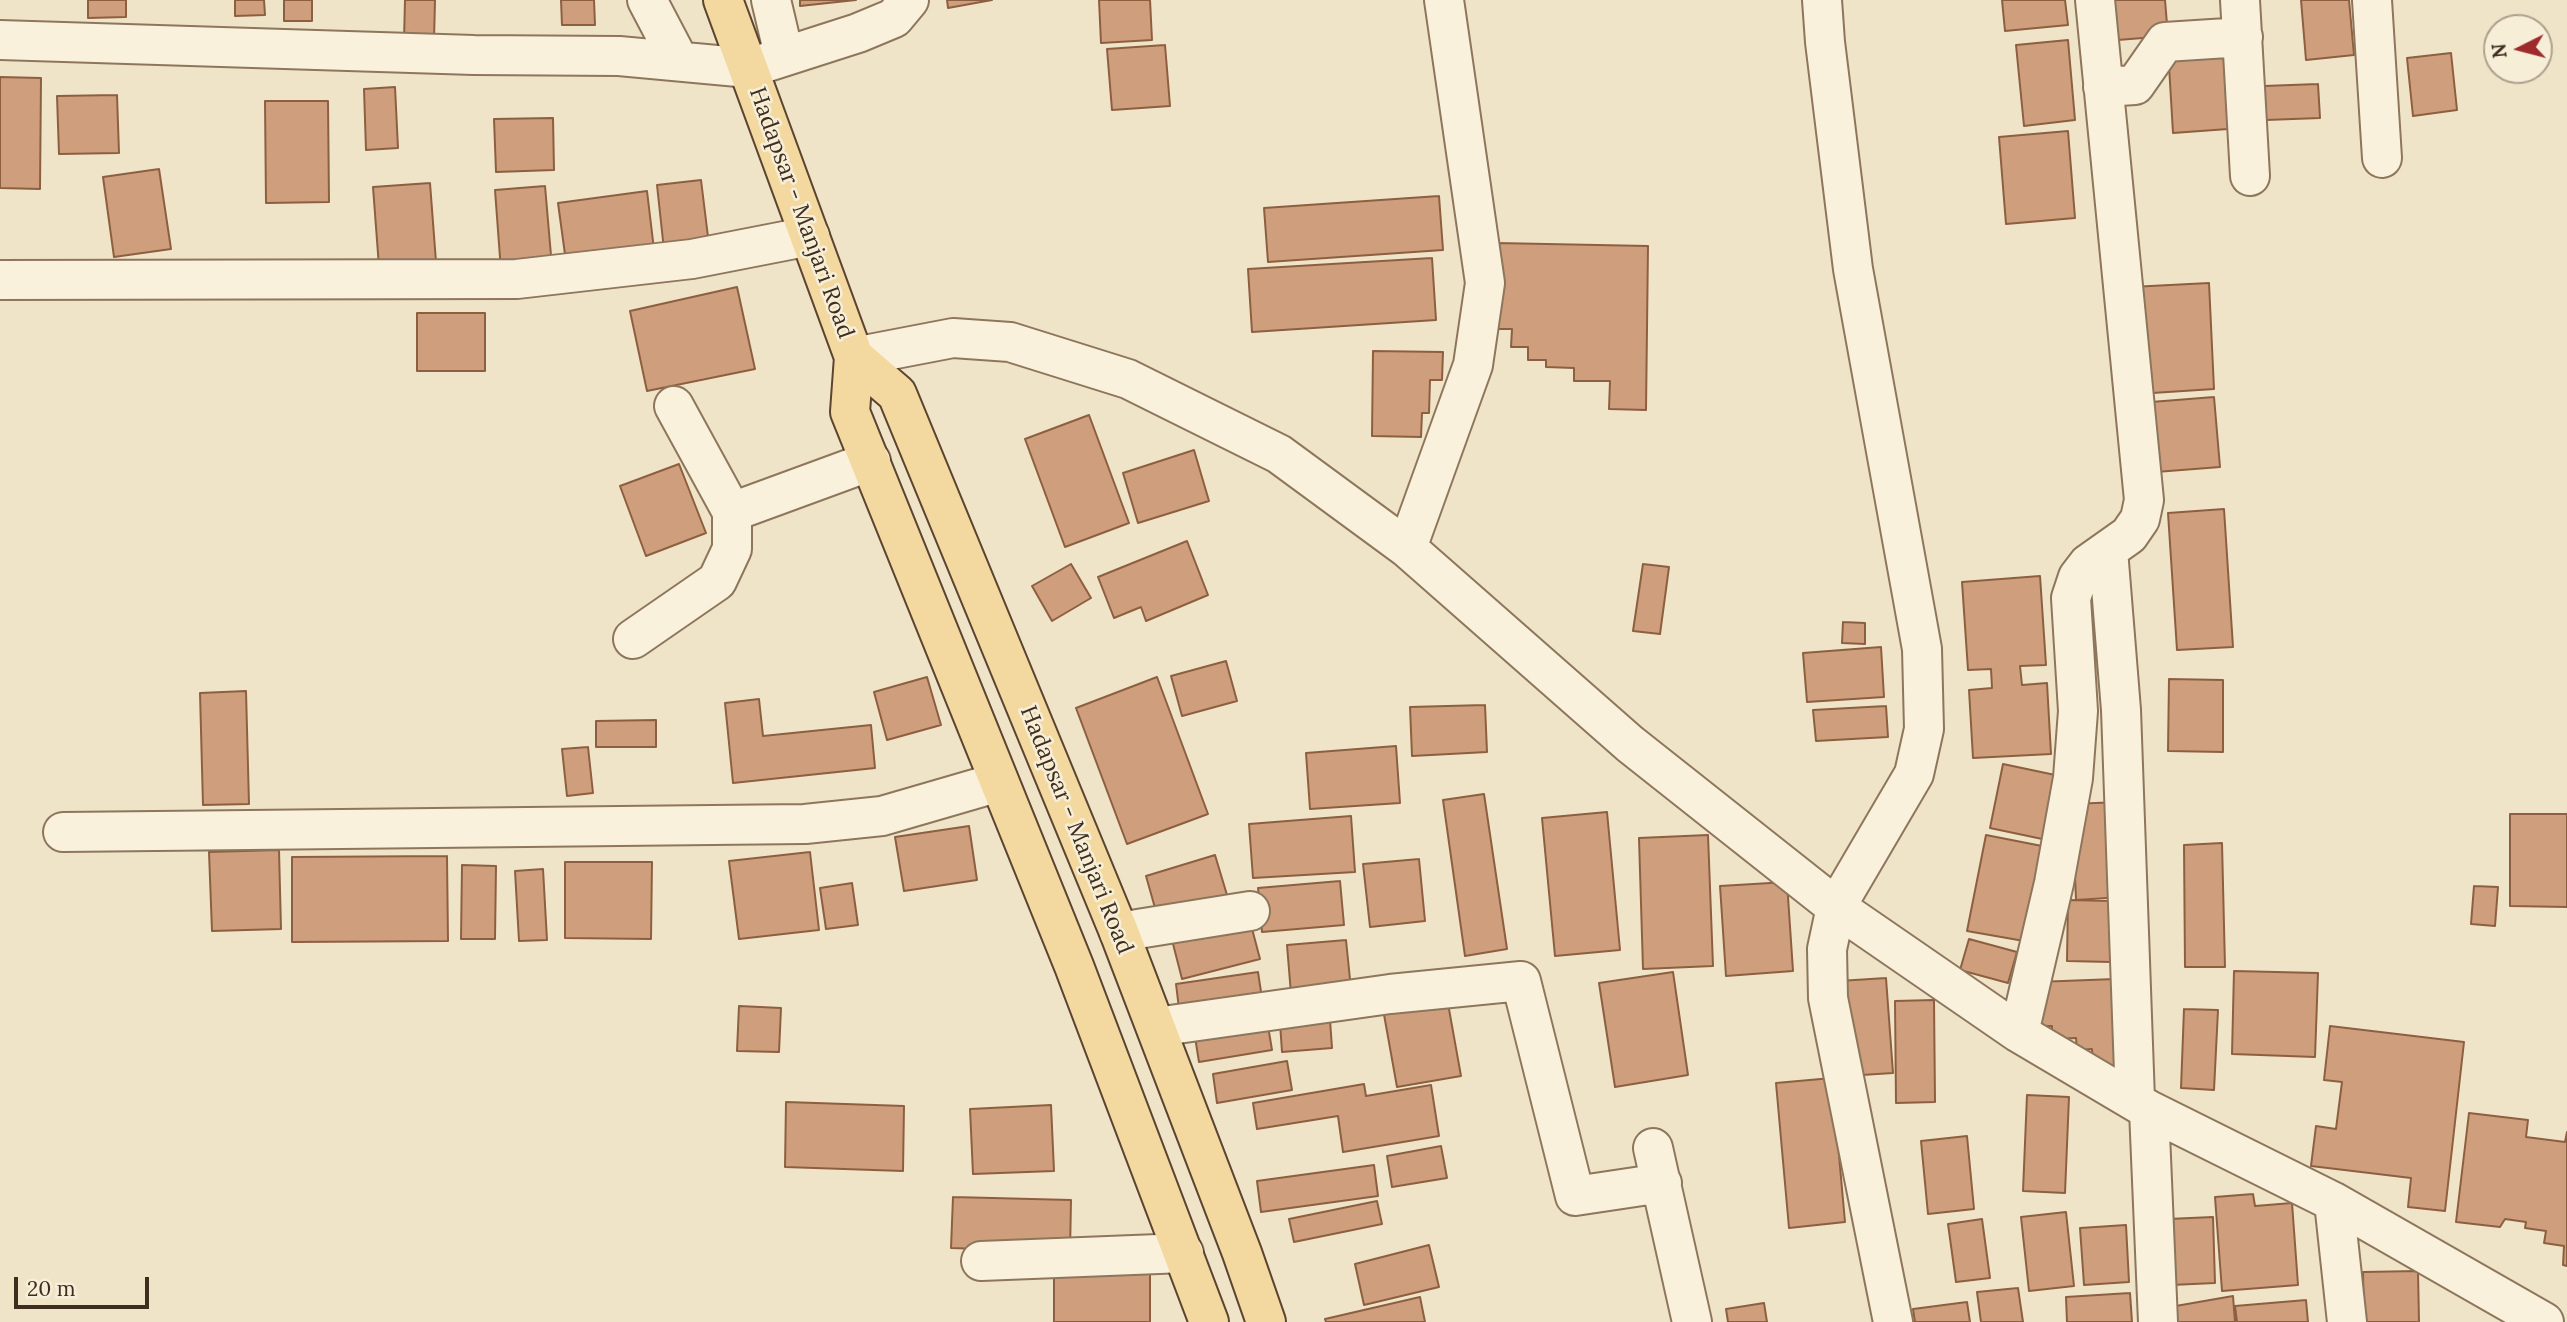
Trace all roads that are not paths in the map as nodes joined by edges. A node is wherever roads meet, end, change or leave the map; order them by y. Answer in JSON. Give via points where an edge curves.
{"nodes":[{"id":1,"x":648,"y":0,"type":"edge"},
{"id":2,"x":723,"y":0,"type":"edge"},
{"id":3,"x":771,"y":0,"type":"edge"},
{"id":4,"x":909,"y":0,"type":"edge"},
{"id":5,"x":1444,"y":0,"type":"edge"},
{"id":6,"x":1822,"y":0,"type":"edge"},
{"id":7,"x":2095,"y":0,"type":"edge"},
{"id":8,"x":2372,"y":0,"type":"edge"},
{"id":9,"x":2241,"y":19,"type":"edge"},
{"id":10,"x":0,"y":40,"type":"edge"},
{"id":11,"x":784,"y":55,"type":"junction"},
{"id":12,"x":679,"y":61,"type":"junction"},
{"id":13,"x":749,"y":68,"type":"junction"},
{"id":14,"x":2103,"y":88,"type":"junction"},
{"id":15,"x":2382,"y":158,"type":"dead end"},
{"id":16,"x":2250,"y":176,"type":"dead end"},
{"id":17,"x":810,"y":236,"type":"junction"},
{"id":18,"x":0,"y":280,"type":"edge"},
{"id":19,"x":854,"y":357,"type":"junction"},
{"id":20,"x":674,"y":405,"type":"dead end"},
{"id":21,"x":871,"y":461,"type":"junction"},
{"id":22,"x":732,"y":512,"type":"junction"},
{"id":23,"x":1407,"y":548,"type":"junction"},
{"id":24,"x":2108,"y":550,"type":"junction"},
{"id":25,"x":633,"y":639,"type":"dead end"},
{"id":26,"x":999,"y":782,"type":"junction"},
{"id":27,"x":63,"y":832,"type":"dead end"},
{"id":28,"x":1836,"y":907,"type":"junction"},
{"id":29,"x":1250,"y":911,"type":"dead end"},
{"id":30,"x":1119,"y":932,"type":"junction"},
{"id":31,"x":1156,"y":1027,"type":"junction"},
{"id":32,"x":2019,"y":1033,"type":"junction"},
{"id":33,"x":2142,"y":1105,"type":"junction"},
{"id":34,"x":2334,"y":1202,"type":"junction"},
{"id":35,"x":1184,"y":1253,"type":"junction"},
{"id":36,"x":981,"y":1261,"type":"dead end"},
{"id":37,"x":1209,"y":1322,"type":"edge"},
{"id":38,"x":1266,"y":1322,"type":"edge"},
{"id":39,"x":1692,"y":1322,"type":"edge"},
{"id":40,"x":1893,"y":1322,"type":"edge"},
{"id":41,"x":2158,"y":1322,"type":"edge"},
{"id":42,"x":2347,"y":1322,"type":"edge"},
{"id":43,"x":2544,"y":1322,"type":"edge"}],
"edges":[{"from":1,"to":12,"type":"street"},
{"from":2,"to":13,"type":"main road","name":"Hadapsar - Manjari Road"},
{"from":3,"to":11,"type":"street"},
{"from":4,"to":11,"type":"street","via":[[894,18]]},
{"from":5,"to":23,"type":"street","via":[[1485,282],[1473,365]]},
{"from":6,"to":28,"type":"street","via":[[1853,270],[1922,649],[1924,729],[1914,774]]},
{"from":7,"to":14,"type":"street"},
{"from":8,"to":15,"type":"street"},
{"from":9,"to":14,"type":"street","via":[[2165,42],[2135,85]]},
{"from":9,"to":16,"type":"street"},
{"from":10,"to":12,"type":"street"},
{"from":11,"to":13,"type":"street"},
{"from":12,"to":13,"type":"street"},
{"from":13,"to":17,"type":"main road","name":"Hadapsar - Manjari Road"},
{"from":14,"to":24,"type":"street","via":[[2144,500],[2140,519],[2129,536]]},
{"from":17,"to":18,"type":"street","via":[[692,260],[517,279]]},
{"from":17,"to":19,"type":"main road","name":"Hadapsar - Manjari Road"},
{"from":19,"to":21,"type":"main road","name":"Hadapsar - Manjari Road","via":[[850,412]]},
{"from":19,"to":23,"type":"street","via":[[953,338],[1010,342],[1128,379],[1279,454]]},
{"from":19,"to":30,"type":"main road","name":"Hadapsar - Manjari Road","via":[[897,394]]},
{"from":20,"to":22,"type":"street"},
{"from":21,"to":22,"type":"street"},
{"from":21,"to":26,"type":"main road","name":"Hadapsar - Manjari Road"},
{"from":22,"to":25,"type":"street","via":[[732,549],[717,581]]},
{"from":23,"to":28,"type":"street","via":[[1630,744]]},
{"from":24,"to":32,"type":"street","via":[[2088,564],[2071,598],[2078,711],[2073,778]]},
{"from":24,"to":33,"type":"street"},
{"from":26,"to":27,"type":"street","via":[[882,816],[805,824]]},
{"from":26,"to":35,"type":"main road","name":"Hadapsar - Manjari Road"},
{"from":28,"to":32,"type":"street"},
{"from":28,"to":40,"type":"street","via":[[1827,949],[1828,998]]},
{"from":29,"to":30,"type":"street"},
{"from":30,"to":31,"type":"main road","name":"Hadapsar - Manjari Road"},
{"from":31,"to":38,"type":"main road","name":"Hadapsar - Manjari Road"},
{"from":31,"to":39,"type":"street","via":[[1521,981],[1575,1196],[1657,1166]]},
{"from":32,"to":33,"type":"street"},
{"from":33,"to":34,"type":"street"},
{"from":33,"to":41,"type":"street"},
{"from":34,"to":42,"type":"street"},
{"from":34,"to":43,"type":"street"},
{"from":35,"to":36,"type":"street"},
{"from":35,"to":37,"type":"main road","name":"Hadapsar - Manjari Road"}]}
